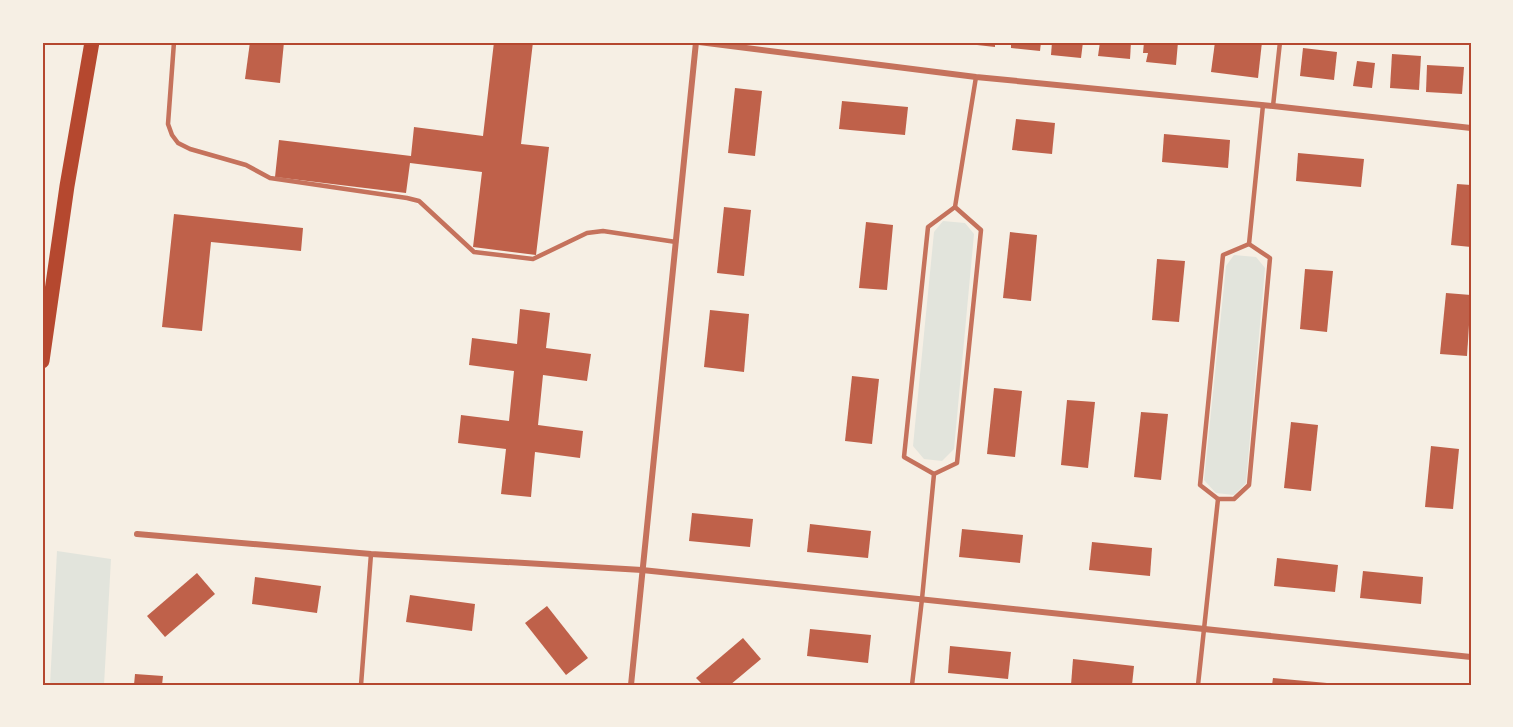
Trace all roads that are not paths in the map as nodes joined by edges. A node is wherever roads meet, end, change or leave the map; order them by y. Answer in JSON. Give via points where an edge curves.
{"nodes":[{"id":1,"x":92,"y":42,"type":"edge"},
{"id":2,"x":174,"y":42,"type":"edge"},
{"id":3,"x":698,"y":42,"type":"edge"},
{"id":4,"x":1280,"y":42,"type":"edge"},
{"id":5,"x":976,"y":77,"type":"junction"},
{"id":6,"x":1263,"y":105,"type":"junction"},
{"id":7,"x":1273,"y":106,"type":"junction"},
{"id":8,"x":1471,"y":128,"type":"edge"},
{"id":9,"x":955,"y":207,"type":"junction"},
{"id":10,"x":676,"y":242,"type":"junction"},
{"id":11,"x":1249,"y":244,"type":"junction"},
{"id":12,"x":42,"y":361,"type":"edge"},
{"id":13,"x":934,"y":474,"type":"junction"},
{"id":14,"x":1218,"y":499,"type":"junction"},
{"id":15,"x":137,"y":534,"type":"dead end"},
{"id":16,"x":371,"y":555,"type":"junction"},
{"id":17,"x":642,"y":570,"type":"junction"},
{"id":18,"x":922,"y":599,"type":"junction"},
{"id":19,"x":1204,"y":628,"type":"junction"},
{"id":20,"x":1471,"y":657,"type":"edge"},
{"id":21,"x":362,"y":685,"type":"edge"},
{"id":22,"x":631,"y":685,"type":"edge"},
{"id":23,"x":912,"y":685,"type":"edge"},
{"id":24,"x":1198,"y":685,"type":"edge"}],
"edges":[{"from":1,"to":12,"type":"main road"},
{"from":2,"to":10,"type":"lane","via":[[168,124],[178,143],[189,149],[246,165],[270,178],[418,201],[474,252],[533,259],[587,233],[603,231]]},
{"from":3,"to":5,"type":"street"},
{"from":3,"to":10,"type":"street"},
{"from":4,"to":7,"type":"lane"},
{"from":5,"to":6,"type":"street"},
{"from":5,"to":9,"type":"lane"},
{"from":6,"to":7,"type":"street"},
{"from":6,"to":11,"type":"lane"},
{"from":7,"to":8,"type":"street"},
{"from":9,"to":13,"type":"lane","via":[[981,230],[957,463]]},
{"from":9,"to":13,"type":"lane","via":[[928,227],[904,457]]},
{"from":10,"to":17,"type":"street"},
{"from":11,"to":14,"type":"lane","via":[[1223,255],[1200,485]]},
{"from":11,"to":14,"type":"lane","via":[[1270,258],[1249,485],[1234,499]]},
{"from":13,"to":18,"type":"lane"},
{"from":14,"to":19,"type":"lane"},
{"from":15,"to":16,"type":"street"},
{"from":16,"to":17,"type":"street"},
{"from":16,"to":21,"type":"lane"},
{"from":17,"to":18,"type":"street"},
{"from":17,"to":22,"type":"street"},
{"from":18,"to":19,"type":"street"},
{"from":18,"to":23,"type":"lane"},
{"from":19,"to":20,"type":"street"},
{"from":19,"to":24,"type":"lane"}]}
